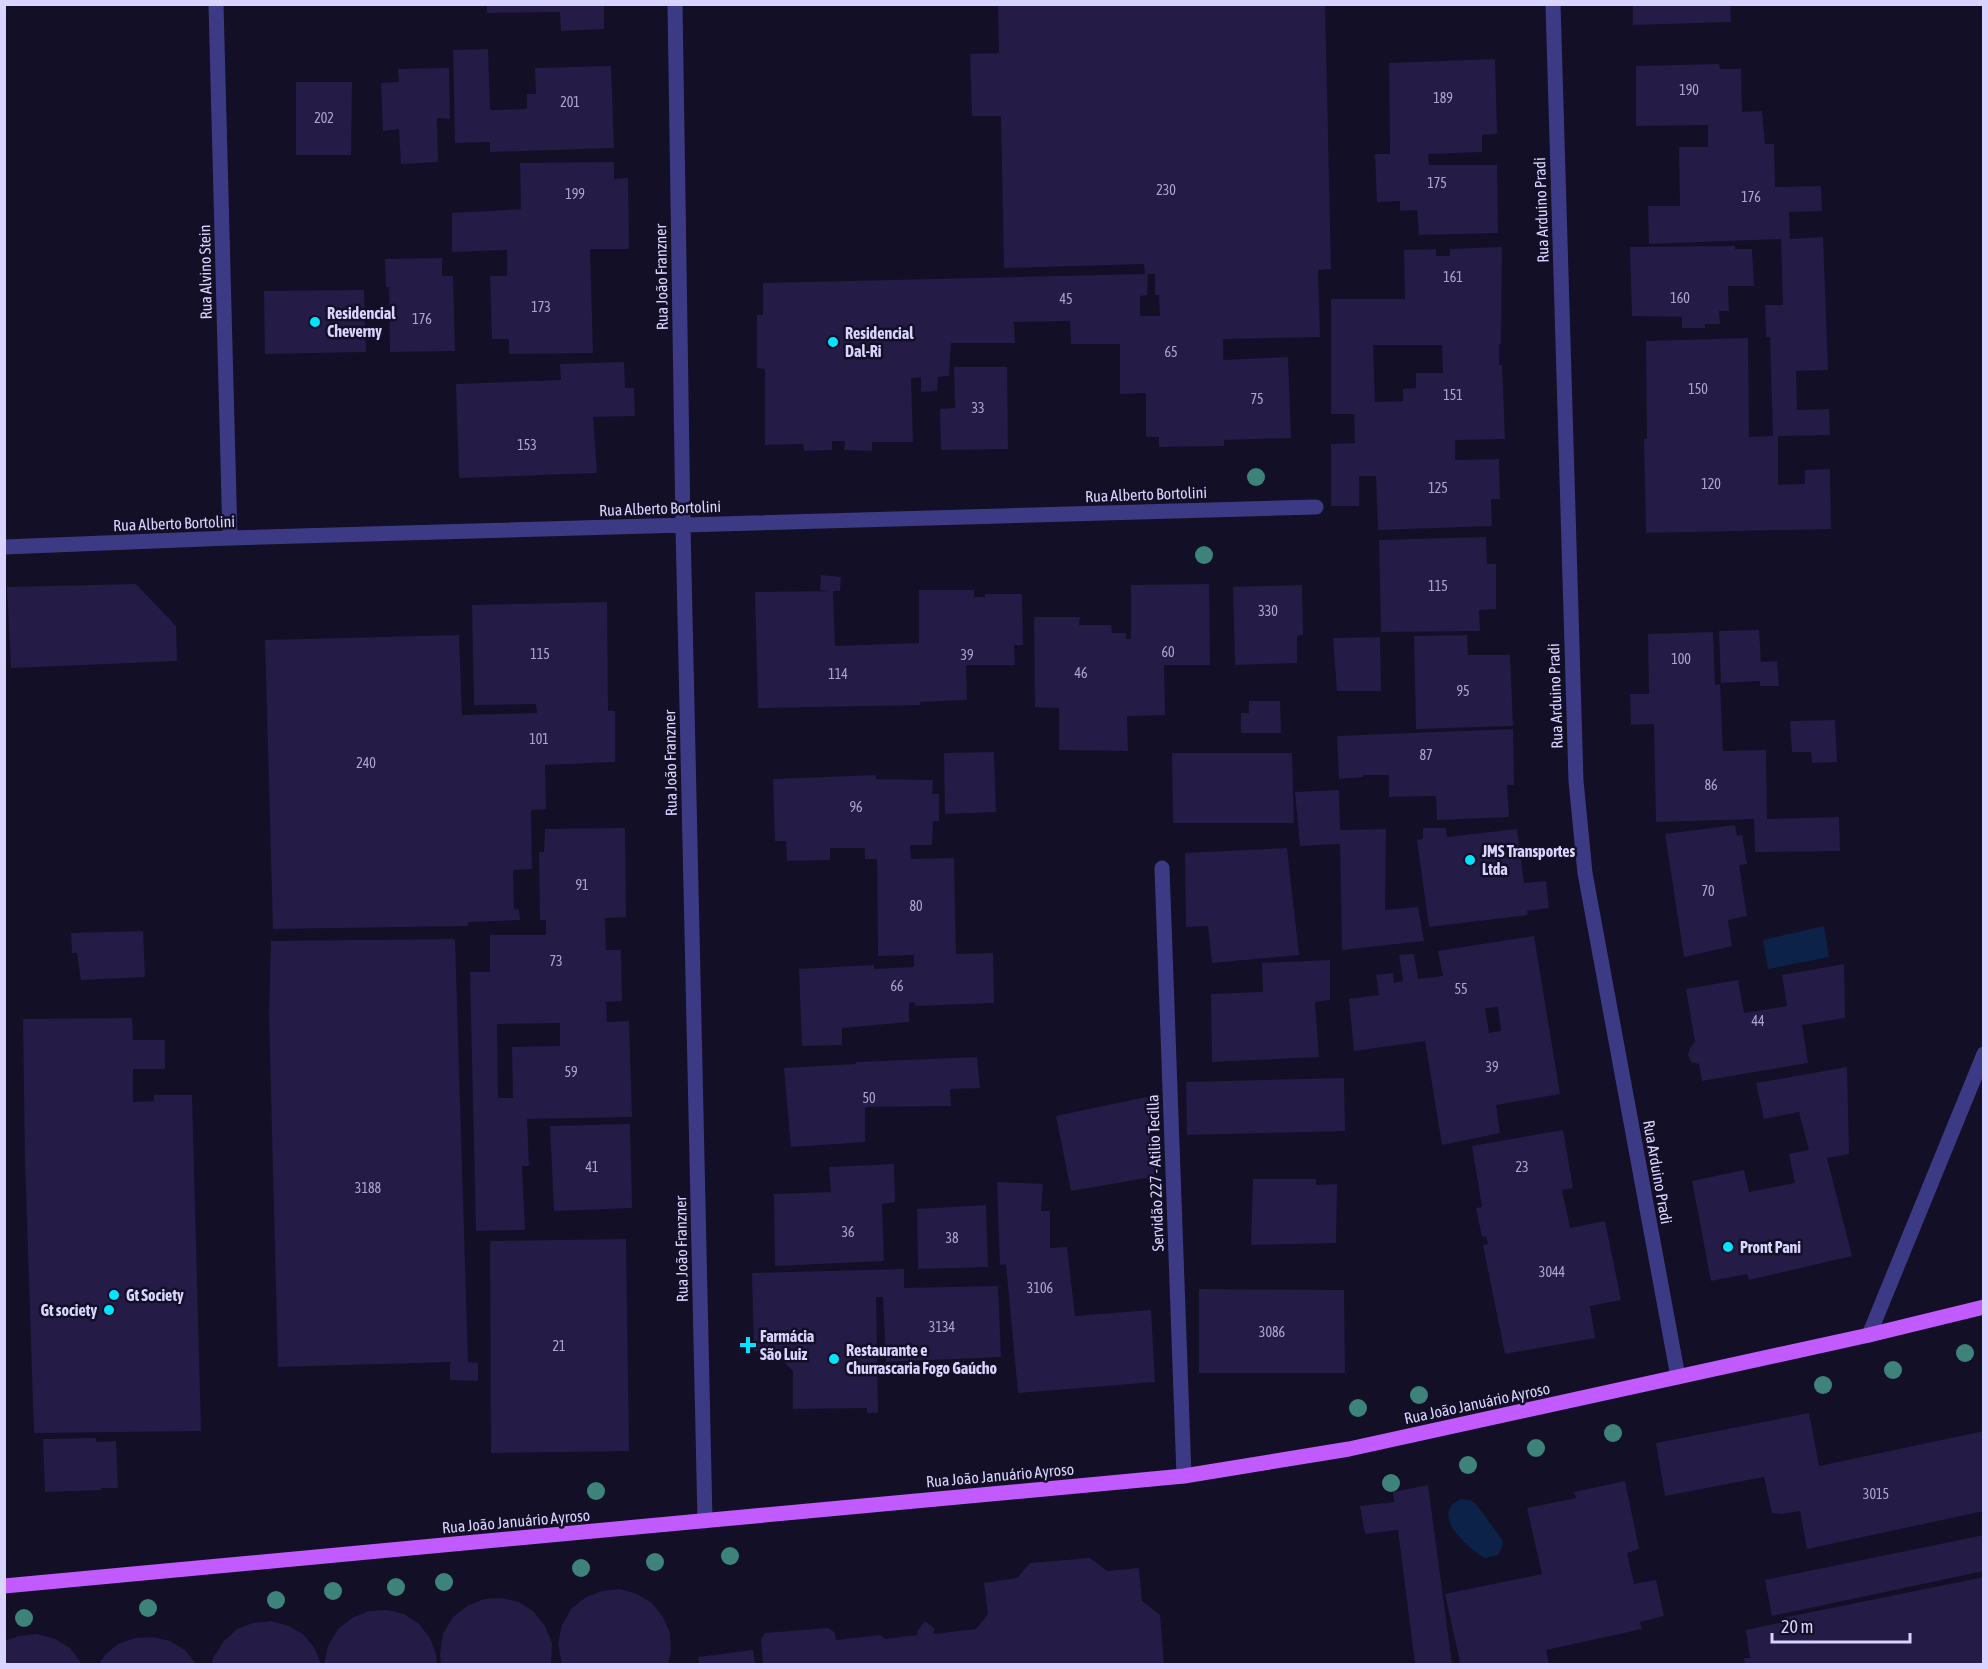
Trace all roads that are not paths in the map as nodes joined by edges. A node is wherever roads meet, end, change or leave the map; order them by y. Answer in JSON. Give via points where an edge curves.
{"nodes":[{"id":1,"x":216,"y":4,"type":"edge"},
{"id":2,"x":675,"y":4,"type":"edge"},
{"id":3,"x":1553,"y":4,"type":"edge"},
{"id":4,"x":1316,"y":507,"type":"dead end"},
{"id":5,"x":683,"y":526,"type":"junction"},
{"id":6,"x":230,"y":538,"type":"junction"},
{"id":7,"x":4,"y":547,"type":"edge"},
{"id":8,"x":1162,"y":868,"type":"dead end"},
{"id":9,"x":1983,"y":1054,"type":"edge"},
{"id":10,"x":1983,"y":1307,"type":"edge"},
{"id":11,"x":1869,"y":1335,"type":"junction"},
{"id":12,"x":1678,"y":1377,"type":"junction"},
{"id":13,"x":1184,"y":1476,"type":"junction"},
{"id":14,"x":705,"y":1521,"type":"junction"},
{"id":15,"x":4,"y":1586,"type":"edge"}],
"edges":[{"from":1,"to":6,"type":"street","name":"Rua Alvino Stein"},
{"from":2,"to":5,"type":"street","name":"Rua João Franzner"},
{"from":3,"to":12,"type":"street","name":"Rua Arduino Pradi","via":[[1576,781],[1585,873]]},
{"from":4,"to":5,"type":"street","name":"Rua Alberto Bortolini"},
{"from":5,"to":6,"type":"street","name":"Rua Alberto Bortolini"},
{"from":5,"to":14,"type":"street","name":"Rua João Franzner"},
{"from":6,"to":7,"type":"street","name":"Rua Alberto Bortolini"},
{"from":8,"to":13,"type":"street","name":"Servidão 227 - Atilio Tecilla"},
{"from":9,"to":11,"type":"street"},
{"from":10,"to":11,"type":"main road","name":"Rua João Januário Ayroso"},
{"from":11,"to":12,"type":"main road","name":"Rua João Januário Ayroso"},
{"from":12,"to":13,"type":"main road","name":"Rua João Januário Ayroso","via":[[1349,1449]]},
{"from":13,"to":14,"type":"main road","name":"Rua João Januário Ayroso"},
{"from":14,"to":15,"type":"main road","name":"Rua João Januário Ayroso"}]}
